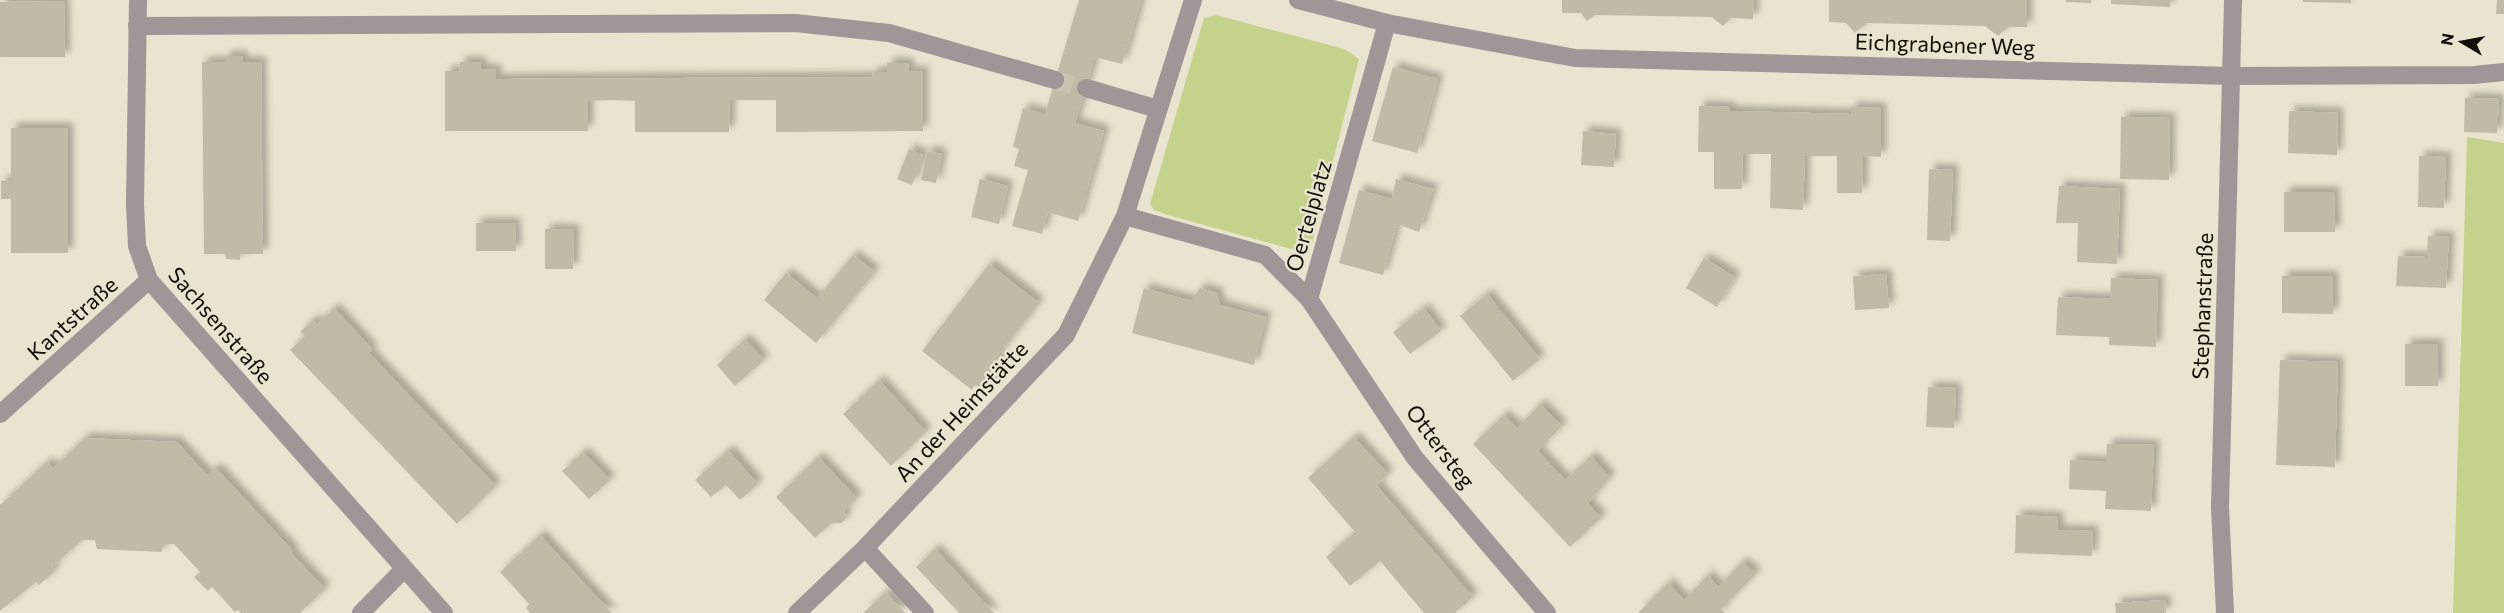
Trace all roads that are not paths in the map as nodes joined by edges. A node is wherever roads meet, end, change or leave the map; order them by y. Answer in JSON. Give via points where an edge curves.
{"nodes":[{"id":1,"x":138,"y":0,"type":"edge"},
{"id":2,"x":1193,"y":0,"type":"edge"},
{"id":3,"x":1298,"y":0,"type":"edge"},
{"id":4,"x":2233,"y":0,"type":"edge"},
{"id":5,"x":1387,"y":23,"type":"junction"},
{"id":6,"x":137,"y":26,"type":"junction"},
{"id":7,"x":2504,"y":72,"type":"edge"},
{"id":8,"x":2232,"y":76,"type":"junction"},
{"id":9,"x":1055,"y":80,"type":"tunnel mouth"},
{"id":10,"x":1086,"y":88,"type":"tunnel mouth"},
{"id":11,"x":1158,"y":109,"type":"junction"},
{"id":12,"x":1125,"y":216,"type":"junction"},
{"id":13,"x":149,"y":280,"type":"junction"},
{"id":14,"x":1309,"y":299,"type":"junction"},
{"id":15,"x":0,"y":414,"type":"edge"},
{"id":16,"x":865,"y":548,"type":"junction"},
{"id":17,"x":404,"y":569,"type":"junction"},
{"id":18,"x":361,"y":613,"type":"edge"},
{"id":19,"x":444,"y":613,"type":"edge"},
{"id":20,"x":796,"y":613,"type":"edge"},
{"id":21,"x":925,"y":613,"type":"edge"},
{"id":22,"x":1547,"y":613,"type":"edge"},
{"id":23,"x":2225,"y":613,"type":"edge"}],
"edges":[{"from":1,"to":6,"type":"street","name":"Sachsenstraße"},
{"from":2,"to":11,"type":"street"},
{"from":3,"to":5,"type":"street"},
{"from":4,"to":8,"type":"street","name":"Stephanstraße"},
{"from":5,"to":8,"type":"street","name":"Eichgrabener Weg","via":[[1575,58]]},
{"from":5,"to":14,"type":"street","name":"Oertelplatz"},
{"from":6,"to":9,"type":"street","via":[[795,23],[889,33]]},
{"from":6,"to":13,"type":"street","name":"Sachsenstraße","via":[[135,204],[137,246]]},
{"from":7,"to":8,"type":"street","name":"Eichgrabener Weg"},
{"from":8,"to":23,"type":"street","name":"Stephanstraße","via":[[2220,507]]},
{"from":10,"to":11,"type":"street"},
{"from":11,"to":12,"type":"street"},
{"from":12,"to":14,"type":"street","name":"Oertelplatz","via":[[1265,255]]},
{"from":12,"to":16,"type":"street","name":"An der Heimstätte","via":[[1066,335]]},
{"from":13,"to":15,"type":"street","name":"Kantstraße"},
{"from":13,"to":17,"type":"street","name":"Sachsenstraße"},
{"from":14,"to":22,"type":"street","name":"Ottersteg","via":[[1415,458]]},
{"from":16,"to":20,"type":"street","name":"An der Heimstätte"},
{"from":16,"to":21,"type":"street"},
{"from":17,"to":18,"type":"street"},
{"from":17,"to":19,"type":"street","name":"Sachsenstraße"}]}
